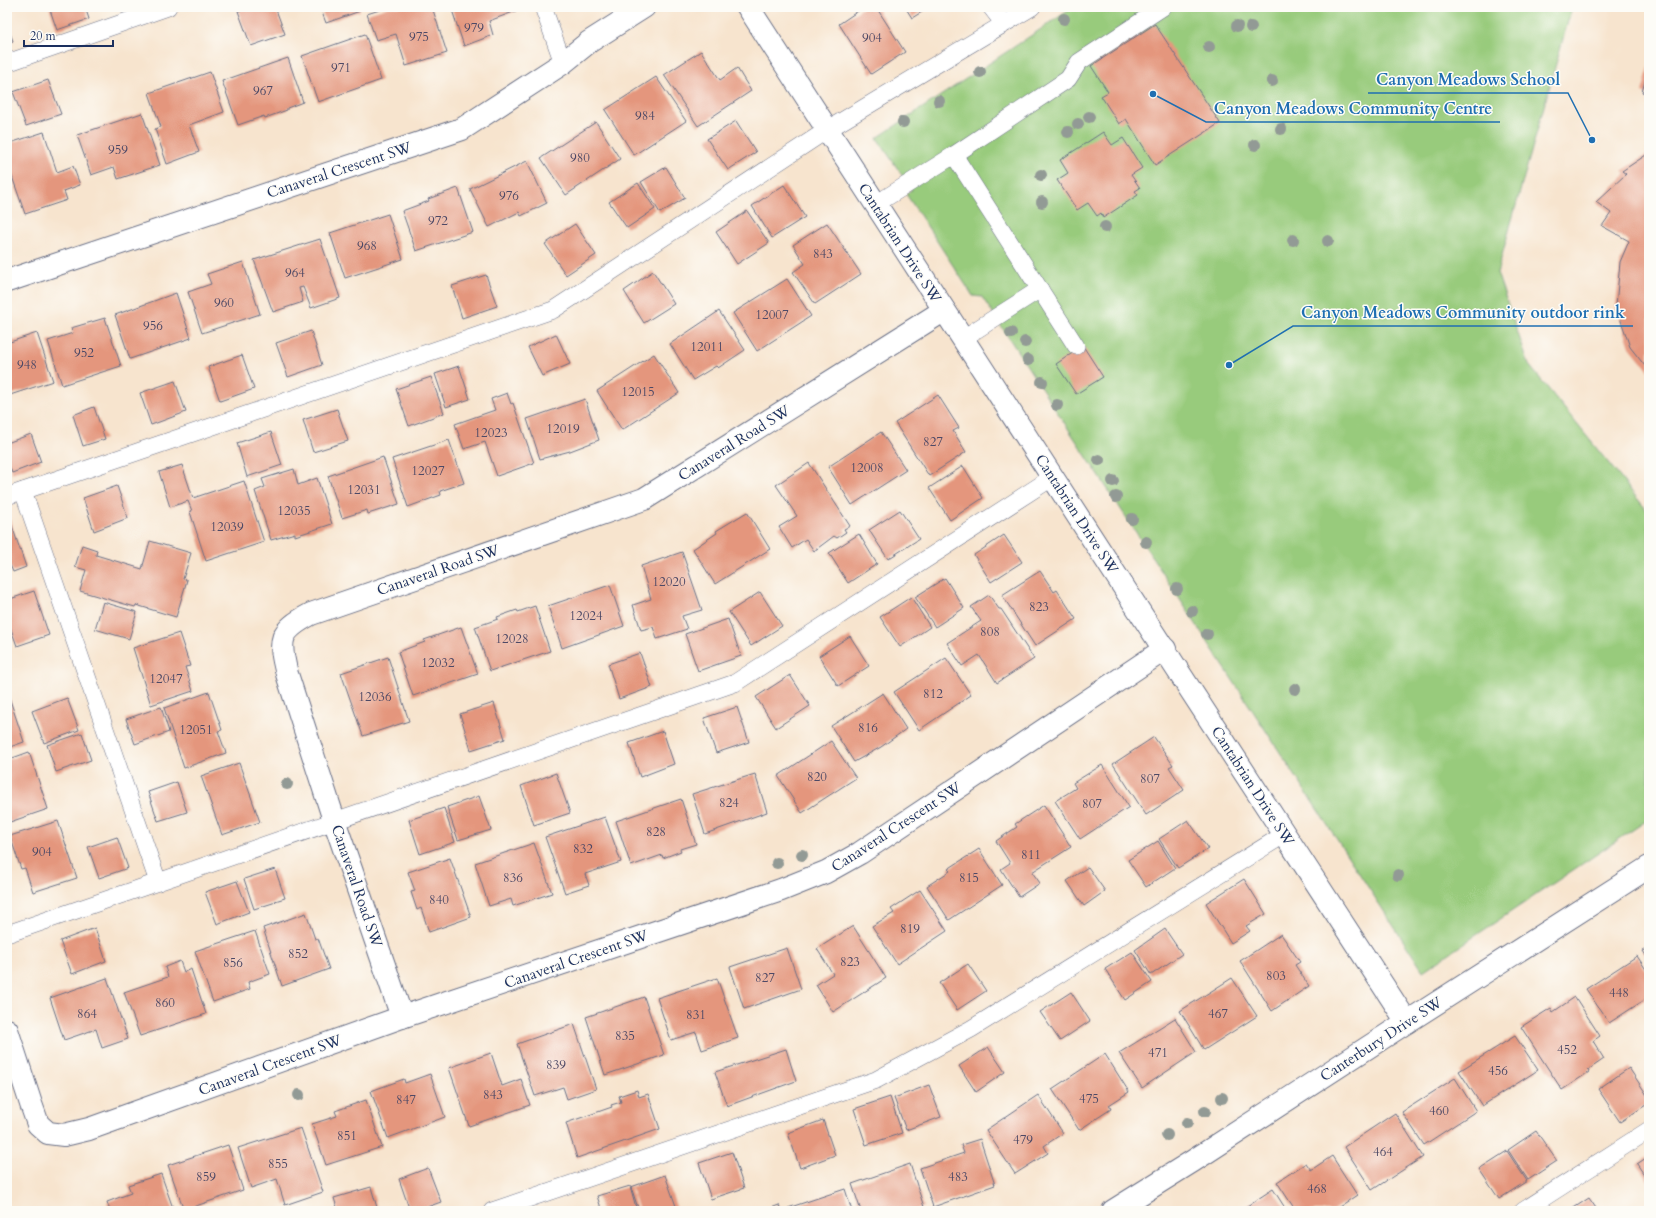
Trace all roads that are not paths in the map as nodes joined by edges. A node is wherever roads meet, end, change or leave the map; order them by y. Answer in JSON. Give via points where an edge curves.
{"nodes":[{"id":1,"x":168,"y":7,"type":"edge"},
{"id":2,"x":544,"y":7,"type":"edge"},
{"id":3,"x":644,"y":7,"type":"edge"},
{"id":4,"x":748,"y":7,"type":"edge"},
{"id":5,"x":991,"y":7,"type":"edge"},
{"id":6,"x":1032,"y":7,"type":"edge"},
{"id":7,"x":1163,"y":7,"type":"edge"},
{"id":8,"x":150,"y":10,"type":"edge"},
{"id":9,"x":1004,"y":24,"type":"junction"},
{"id":10,"x":7,"y":63,"type":"edge"},
{"id":11,"x":563,"y":63,"type":"junction"},
{"id":12,"x":827,"y":130,"type":"junction"},
{"id":13,"x":954,"y":155,"type":"junction"},
{"id":14,"x":876,"y":204,"type":"junction"},
{"id":15,"x":7,"y":281,"type":"edge"},
{"id":16,"x":1040,"y":289,"type":"junction"},
{"id":17,"x":943,"y":311,"type":"junction"},
{"id":18,"x":962,"y":339,"type":"junction"},
{"id":19,"x":1076,"y":346,"type":"dead end"},
{"id":20,"x":1053,"y":477,"type":"junction"},
{"id":21,"x":23,"y":491,"type":"junction"},
{"id":22,"x":7,"y":496,"type":"edge"},
{"id":23,"x":1165,"y":649,"type":"junction"},
{"id":24,"x":334,"y":820,"type":"junction"},
{"id":25,"x":1285,"y":834,"type":"junction"},
{"id":26,"x":1649,"y":867,"type":"edge"},
{"id":27,"x":158,"y":882,"type":"junction"},
{"id":28,"x":7,"y":934,"type":"edge"},
{"id":29,"x":402,"y":1017,"type":"junction"},
{"id":30,"x":1407,"y":1022,"type":"junction"},
{"id":31,"x":7,"y":1030,"type":"edge"},
{"id":32,"x":1649,"y":1130,"type":"edge"},
{"id":33,"x":492,"y":1211,"type":"edge"},
{"id":34,"x":1113,"y":1211,"type":"edge"},
{"id":35,"x":1523,"y":1211,"type":"edge"}],
"edges":[{"from":1,"to":8,"type":"lane"},
{"from":2,"to":11,"type":"lane"},
{"from":3,"to":11,"type":"street","name":"Canaveral Crescent SW","via":[[589,42]]},
{"from":4,"to":12,"type":"street","name":"Cantabrian Drive SW"},
{"from":5,"to":9,"type":"lane"},
{"from":6,"to":9,"type":"lane"},
{"from":7,"to":13,"type":"lane","via":[[1079,62],[1068,79]]},
{"from":8,"to":10,"type":"lane"},
{"from":9,"to":12,"type":"lane"},
{"from":11,"to":15,"type":"street","name":"Canaveral Crescent SW","via":[[462,129]]},
{"from":12,"to":14,"type":"street","name":"Cantabrian Drive SW"},
{"from":12,"to":21,"type":"lane","via":[[553,310]]},
{"from":13,"to":14,"type":"lane"},
{"from":13,"to":16,"type":"lane"},
{"from":14,"to":17,"type":"street","name":"Cantabrian Drive SW"},
{"from":16,"to":18,"type":"lane"},
{"from":16,"to":19,"type":"lane"},
{"from":17,"to":18,"type":"street","name":"Cantabrian Drive SW"},
{"from":17,"to":24,"type":"street","name":"Canaveral Road SW","via":[[644,499],[311,614],[292,624],[284,634],[283,656]]},
{"from":18,"to":20,"type":"street","name":"Cantabrian Drive SW"},
{"from":20,"to":23,"type":"street","name":"Cantabrian Drive SW"},
{"from":20,"to":24,"type":"lane","via":[[735,682]]},
{"from":21,"to":22,"type":"lane"},
{"from":21,"to":27,"type":"lane"},
{"from":23,"to":25,"type":"street","name":"Cantabrian Drive SW"},
{"from":23,"to":29,"type":"street","name":"Canaveral Crescent SW","via":[[860,853],[826,872],[781,890]]},
{"from":24,"to":27,"type":"lane"},
{"from":24,"to":29,"type":"street","name":"Canaveral Road SW"},
{"from":25,"to":30,"type":"street","name":"Cantabrian Drive SW"},
{"from":25,"to":33,"type":"lane","via":[[971,1029],[876,1080]]},
{"from":26,"to":30,"type":"street","name":"Canterbury Drive SW"},
{"from":27,"to":28,"type":"lane"},
{"from":29,"to":31,"type":"street","name":"Canaveral Crescent SW","via":[[89,1129],[64,1135],[48,1133],[38,1124]]},
{"from":30,"to":34,"type":"street","name":"Canterbury Drive SW"},
{"from":32,"to":35,"type":"lane"}]}
